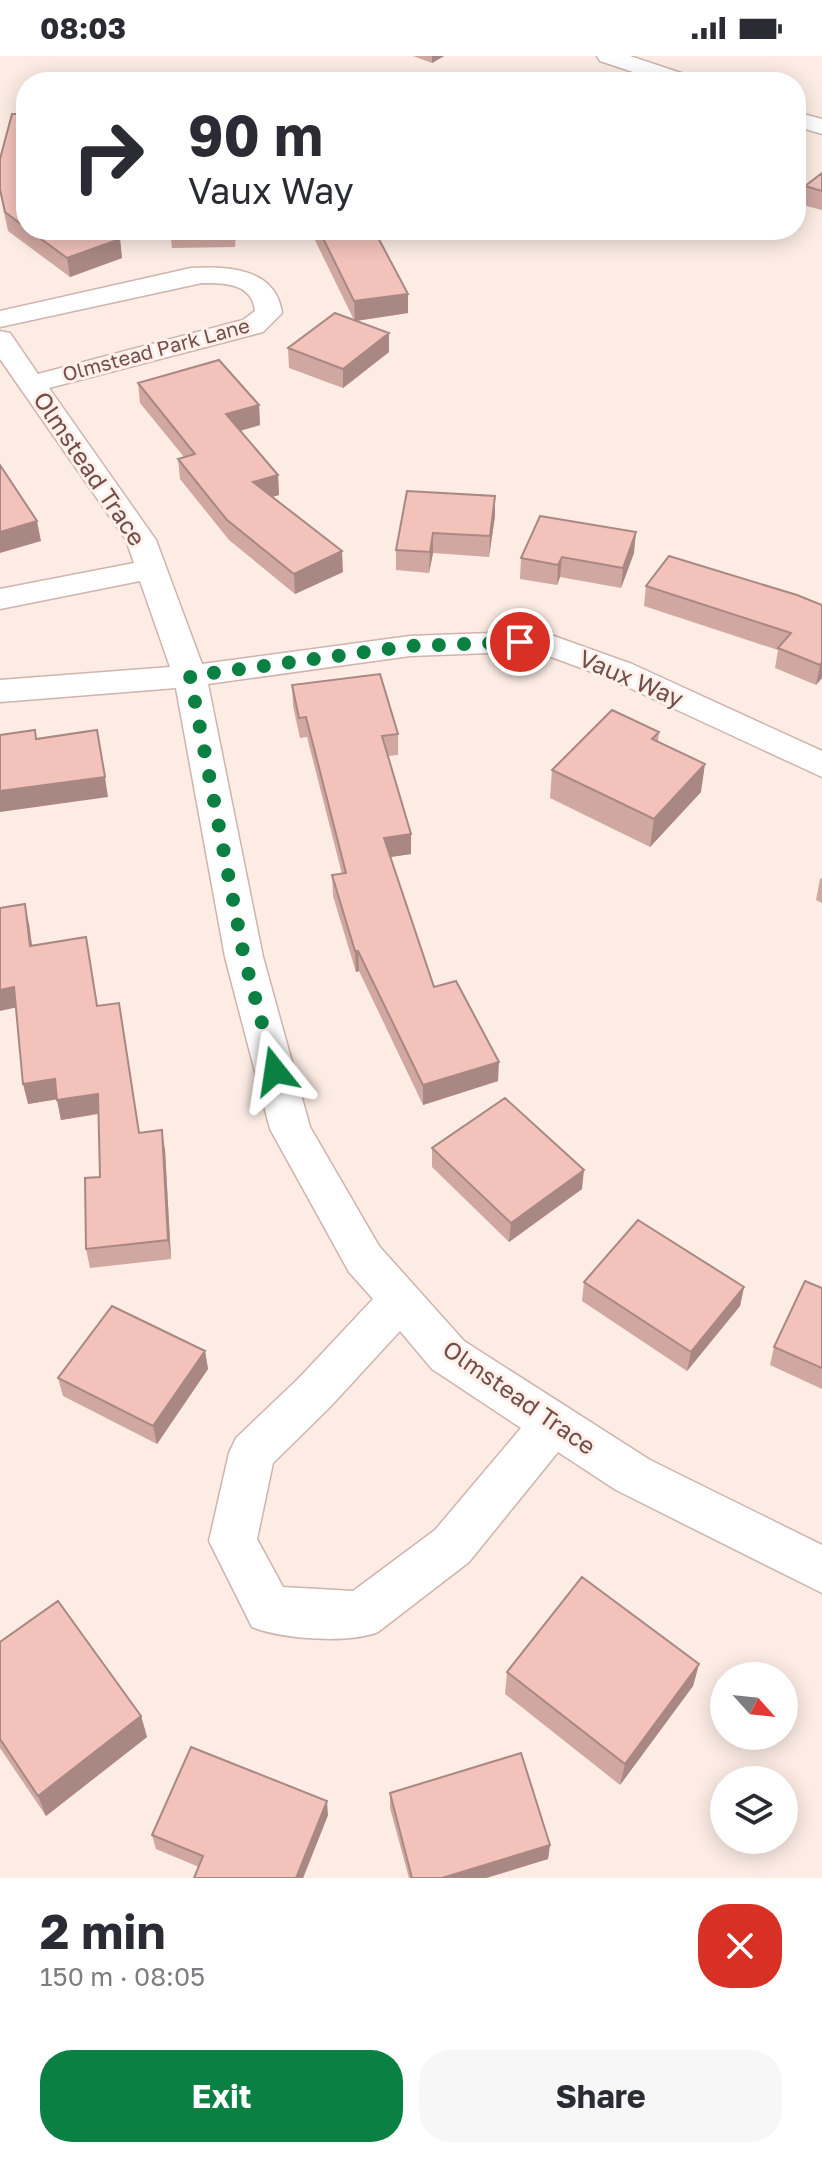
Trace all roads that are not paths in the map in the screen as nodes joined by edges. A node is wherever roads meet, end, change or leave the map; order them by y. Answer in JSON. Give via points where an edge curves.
{"nodes":[{"id":1,"x":608,"y":56,"type":"edge"},
{"id":2,"x":655,"y":72,"type":"edge"},
{"id":3,"x":0,"y":319,"type":"edge"},
{"id":4,"x":0,"y":339,"type":"edge"},
{"id":5,"x":32,"y":384,"type":"junction"},
{"id":6,"x":152,"y":569,"type":"junction"},
{"id":7,"x":0,"y":599,"type":"edge"},
{"id":8,"x":190,"y":676,"type":"junction"},
{"id":9,"x":0,"y":691,"type":"edge"},
{"id":10,"x":822,"y":765,"type":"edge"},
{"id":11,"x":400,"y":1300,"type":"junction"},
{"id":12,"x":553,"y":1424,"type":"junction"},
{"id":13,"x":822,"y":1570,"type":"edge"}],
"edges":[{"from":1,"to":2,"type":"street"},
{"from":3,"to":5,"type":"street","name":"Olmstead Park Lane","via":[[216,274],[253,283],[270,302],[269,313],[253,326]]},
{"from":4,"to":5,"type":"street","name":"Olmstead Trace"},
{"from":5,"to":6,"type":"street","name":"Olmstead Trace","via":[[141,540]]},
{"from":6,"to":7,"type":"street"},
{"from":6,"to":8,"type":"street","name":"Olmstead Trace"},
{"from":8,"to":9,"type":"street","name":"Vaux Way"},
{"from":8,"to":10,"type":"street","name":"Vaux Way","via":[[410,646],[551,645],[620,671]]},
{"from":8,"to":11,"type":"street","name":"Olmstead Trace","via":[[244,957],[290,1129],[364,1259]]},
{"from":11,"to":12,"type":"street","name":"Olmstead Trace","via":[[448,1355]]},
{"from":11,"to":12,"type":"street","via":[[252,1453],[233,1541],[269,1610],[361,1615],[452,1546]]},
{"from":12,"to":13,"type":"street","name":"Olmstead Trace","via":[[633,1475]]}]}
